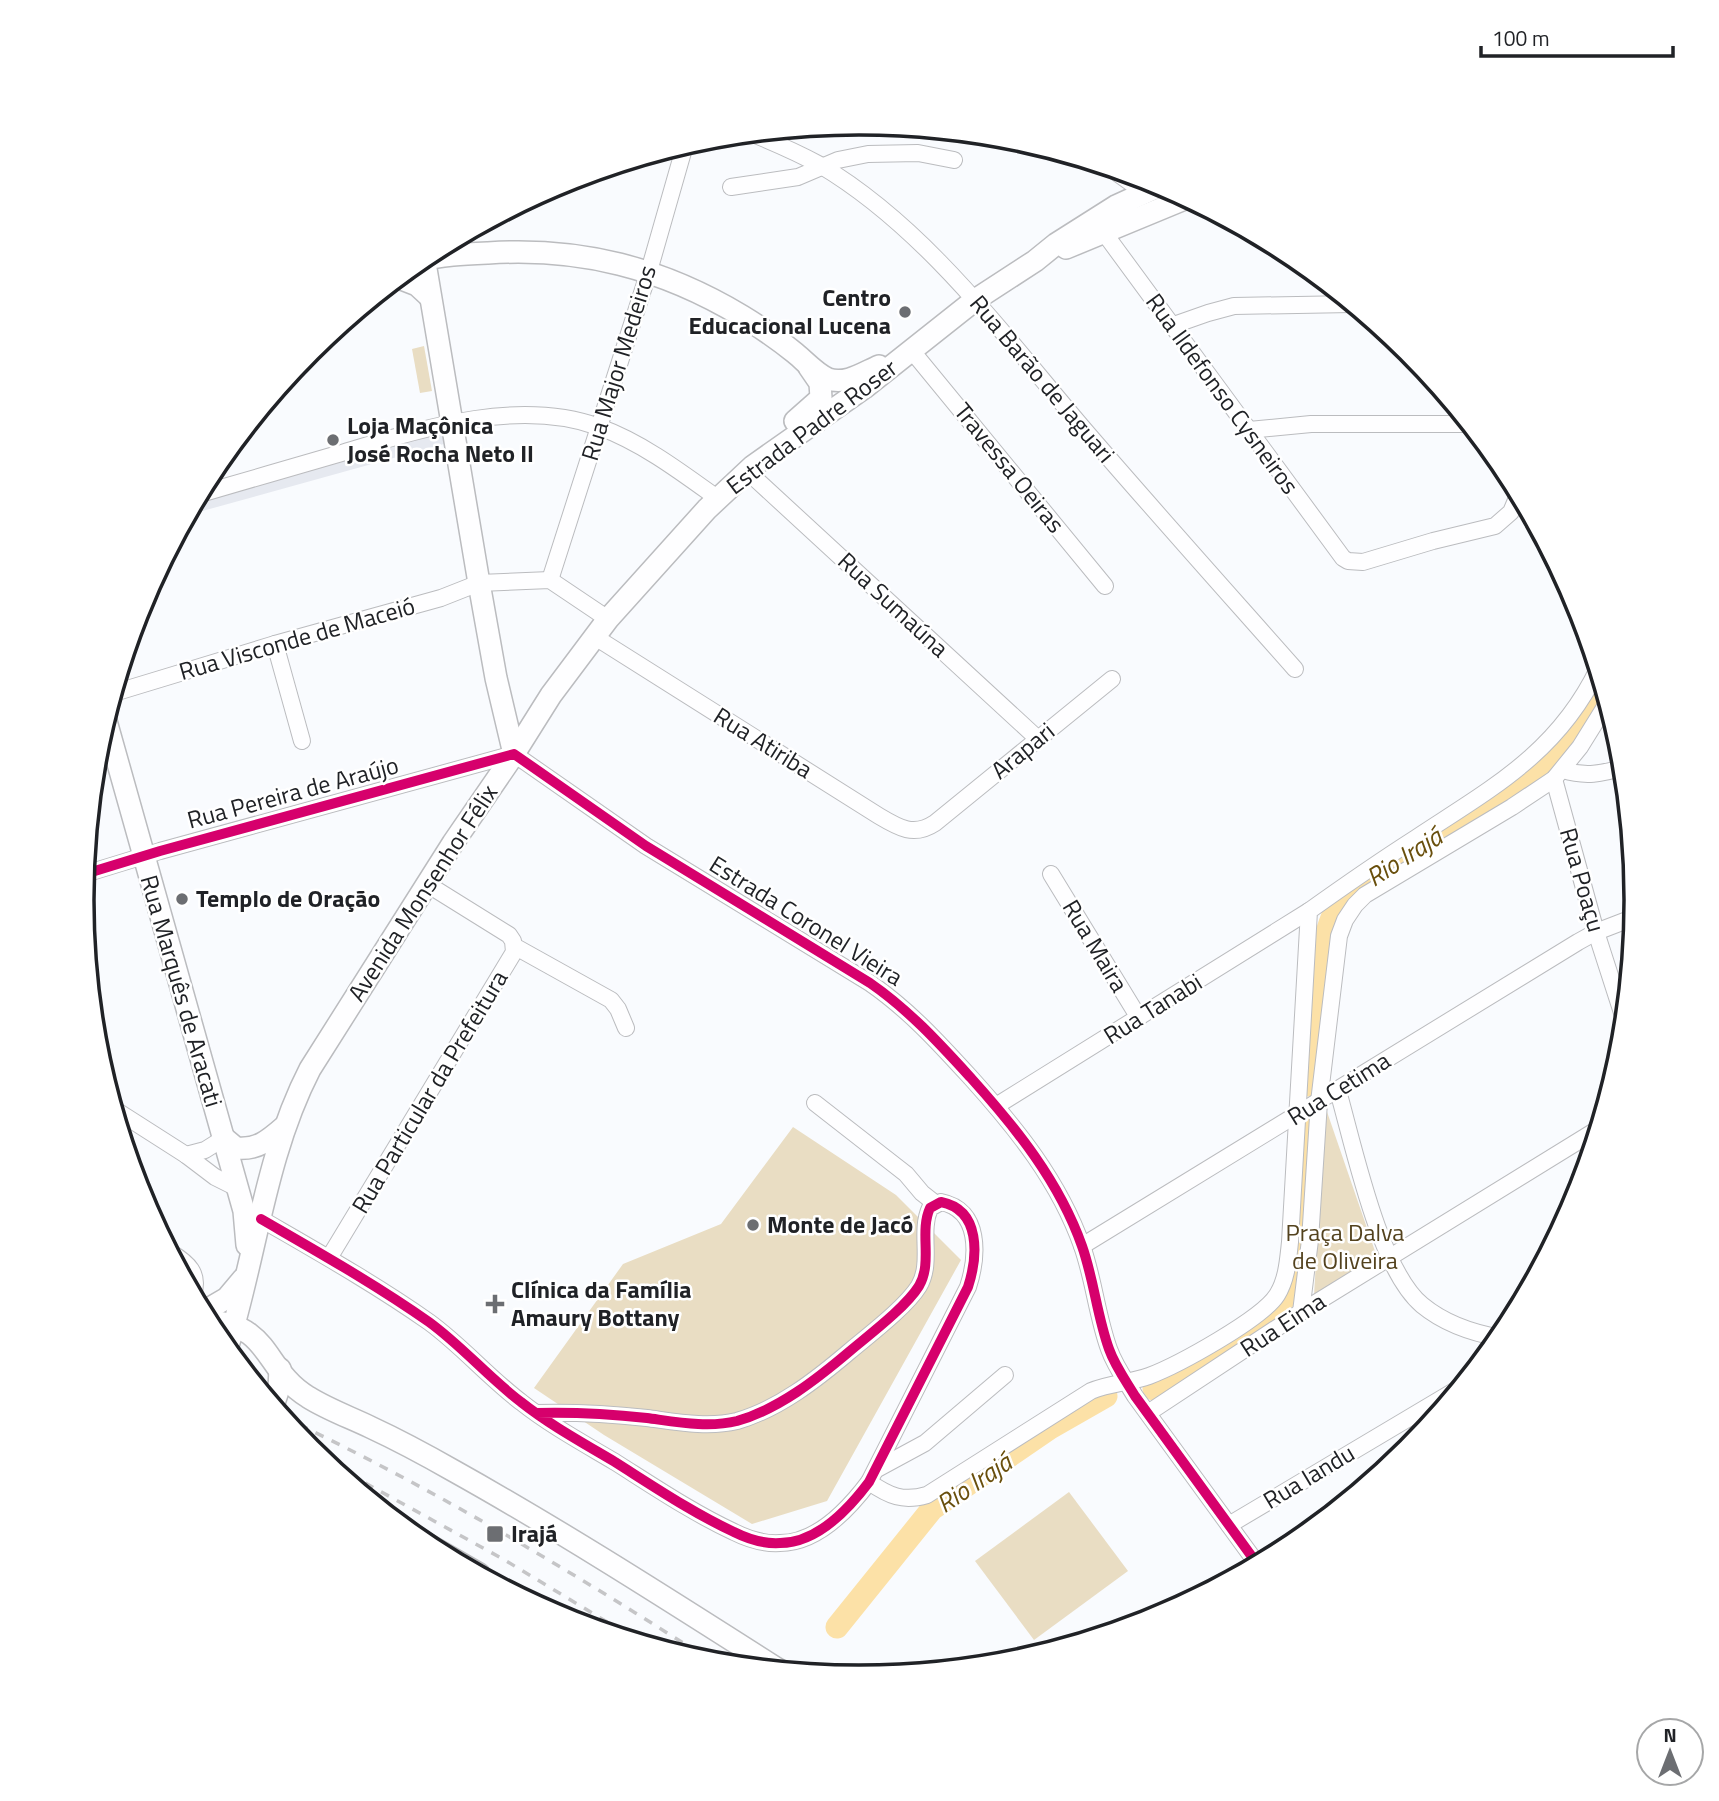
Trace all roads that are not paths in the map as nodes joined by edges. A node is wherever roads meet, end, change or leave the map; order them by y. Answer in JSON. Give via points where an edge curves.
{"nodes":[{"id":1,"x":767,"y":141,"type":"edge"},
{"id":2,"x":682,"y":157,"type":"edge"},
{"id":3,"x":954,"y":160,"type":"dead end"},
{"id":4,"x":822,"y":167,"type":"junction"},
{"id":5,"x":731,"y":187,"type":"dead end"},
{"id":6,"x":1147,"y":192,"type":"edge"},
{"id":7,"x":1172,"y":202,"type":"edge"},
{"id":8,"x":1105,"y":234,"type":"junction"},
{"id":9,"x":448,"y":256,"type":"edge"},
{"id":10,"x":1035,"y":261,"type":"junction"},
{"id":11,"x":425,"y":271,"type":"edge"},
{"id":12,"x":649,"y":271,"type":"junction"},
{"id":13,"x":410,"y":282,"type":"edge"},
{"id":14,"x":430,"y":297,"type":"junction"},
{"id":15,"x":975,"y":300,"type":"junction"},
{"id":16,"x":1338,"y":304,"type":"edge"},
{"id":17,"x":1171,"y":326,"type":"junction"},
{"id":18,"x":911,"y":352,"type":"junction"},
{"id":19,"x":808,"y":365,"type":"junction"},
{"id":20,"x":451,"y":422,"type":"junction"},
{"id":21,"x":1457,"y":424,"type":"edge"},
{"id":22,"x":600,"y":427,"type":"junction"},
{"id":23,"x":1249,"y":430,"type":"junction"},
{"id":24,"x":750,"y":469,"type":"junction"},
{"id":25,"x":214,"y":490,"type":"edge"},
{"id":26,"x":717,"y":498,"type":"junction"},
{"id":27,"x":1514,"y":504,"type":"edge"},
{"id":28,"x":550,"y":580,"type":"junction"},
{"id":29,"x":479,"y":583,"type":"junction"},
{"id":30,"x":1105,"y":586,"type":"dead end"},
{"id":31,"x":608,"y":619,"type":"junction"},
{"id":32,"x":595,"y":637,"type":"junction"},
{"id":33,"x":275,"y":644,"type":"junction"},
{"id":34,"x":1295,"y":669,"type":"dead end"},
{"id":35,"x":1112,"y":679,"type":"dead end"},
{"id":36,"x":1592,"y":681,"type":"edge"},
{"id":37,"x":125,"y":690,"type":"edge"},
{"id":38,"x":1601,"y":714,"type":"edge"},
{"id":39,"x":1038,"y":739,"type":"junction"},
{"id":40,"x":111,"y":741,"type":"edge"},
{"id":41,"x":302,"y":741,"type":"dead end"},
{"id":42,"x":514,"y":754,"type":"junction"},
{"id":43,"x":1613,"y":770,"type":"edge"},
{"id":44,"x":1558,"y":774,"type":"junction"},
{"id":45,"x":935,"y":823,"type":"joint"},
{"id":46,"x":143,"y":856,"type":"junction"},
{"id":47,"x":95,"y":871,"type":"edge"},
{"id":48,"x":1051,"y":874,"type":"dead end"},
{"id":49,"x":427,"y":884,"type":"junction"},
{"id":50,"x":1309,"y":911,"type":"junction"},
{"id":51,"x":1624,"y":921,"type":"edge"},
{"id":52,"x":1596,"y":932,"type":"junction"},
{"id":53,"x":514,"y":946,"type":"junction"},
{"id":54,"x":1618,"y":1000,"type":"edge"},
{"id":55,"x":1139,"y":1018,"type":"junction"},
{"id":56,"x":626,"y":1028,"type":"dead end"},
{"id":57,"x":1338,"y":1091,"type":"junction"},
{"id":58,"x":1319,"y":1102,"type":"junction"},
{"id":59,"x":816,"y":1103,"type":"dead end"},
{"id":60,"x":996,"y":1106,"type":"junction"},
{"id":61,"x":1298,"y":1115,"type":"junction"},
{"id":62,"x":127,"y":1117,"type":"edge"},
{"id":63,"x":284,"y":1128,"type":"junction"},
{"id":64,"x":1587,"y":1136,"type":"edge"},
{"id":65,"x":230,"y":1143,"type":"junction"},
{"id":66,"x":186,"y":1155,"type":"junction"},
{"id":67,"x":237,"y":1188,"type":"junction"},
{"id":68,"x":936,"y":1204,"type":"junction"},
{"id":69,"x":261,"y":1219,"type":"junction"},
{"id":70,"x":1082,"y":1247,"type":"junction"},
{"id":71,"x":329,"y":1258,"type":"junction"},
{"id":72,"x":1390,"y":1258,"type":"junction"},
{"id":73,"x":187,"y":1264,"type":"edge"},
{"id":74,"x":246,"y":1269,"type":"junction"},
{"id":75,"x":196,"y":1280,"type":"edge"},
{"id":76,"x":212,"y":1307,"type":"edge"},
{"id":77,"x":1301,"y":1312,"type":"junction"},
{"id":78,"x":221,"y":1323,"type":"edge"},
{"id":79,"x":234,"y":1324,"type":"junction"},
{"id":80,"x":1489,"y":1335,"type":"edge"},
{"id":81,"x":231,"y":1336,"type":"edge"},
{"id":82,"x":279,"y":1369,"type":"junction"},
{"id":83,"x":1005,"y":1375,"type":"dead end"},
{"id":84,"x":1126,"y":1381,"type":"junction"},
{"id":85,"x":276,"y":1396,"type":"edge"},
{"id":86,"x":1439,"y":1400,"type":"edge"},
{"id":87,"x":536,"y":1413,"type":"junction"},
{"id":88,"x":1148,"y":1413,"type":"junction"},
{"id":89,"x":873,"y":1476,"type":"junction"},
{"id":90,"x":1229,"y":1525,"type":"junction"},
{"id":91,"x":1253,"y":1557,"type":"edge"},
{"id":92,"x":761,"y":1659,"type":"edge"}],
"edges":[{"from":1,"to":4,"type":"street","name":"Rua Barão de Jaguari"},
{"from":2,"to":12,"type":"street","name":"Rua Major Medeiros"},
{"from":3,"to":4,"type":"street","via":[[918,153],[868,154]]},
{"from":4,"to":5,"type":"street","via":[[798,177]]},
{"from":4,"to":15,"type":"street","name":"Rua Barão de Jaguari","via":[[910,235]]},
{"from":6,"to":10,"type":"main road","name":"Estrada Padre Roser","via":[[1106,213]]},
{"from":7,"to":8,"type":"main road","name":"Estrada Padre Roser"},
{"from":8,"to":10,"type":"main road","name":"Estrada Padre Roser"},
{"from":8,"to":17,"type":"street","name":"Rua Ildefonso Cysneiros"},
{"from":9,"to":12,"type":"main road","via":[[533,252],[594,258]]},
{"from":10,"to":15,"type":"main road","name":"Estrada Padre Roser"},
{"from":11,"to":14,"type":"main road"},
{"from":12,"to":19,"type":"main road","via":[[741,315]]},
{"from":12,"to":22,"type":"street","name":"Rua Major Medeiros"},
{"from":13,"to":14,"type":"main road"},
{"from":14,"to":20,"type":"main road"},
{"from":15,"to":18,"type":"main road","name":"Estrada Padre Roser"},
{"from":15,"to":34,"type":"street","name":"Rua Barão de Jaguari"},
{"from":16,"to":17,"type":"street","via":[[1234,306]]},
{"from":17,"to":23,"type":"street","name":"Rua Ildefonso Cysneiros"},
{"from":18,"to":19,"type":"main road","via":[[846,380],[832,380]]},
{"from":18,"to":24,"type":"main road","name":"Estrada Padre Roser"},
{"from":18,"to":30,"type":"street","name":"Travessa Oeiras"},
{"from":19,"to":24,"type":"main road","via":[[820,383],[821,398],[772,440]]},
{"from":20,"to":22,"type":"street","via":[[535,416]]},
{"from":20,"to":25,"type":"street"},
{"from":20,"to":29,"type":"main road"},
{"from":21,"to":23,"type":"street","via":[[1311,424]]},
{"from":22,"to":26,"type":"street","via":[[670,465]]},
{"from":22,"to":28,"type":"street","name":"Rua Major Medeiros"},
{"from":23,"to":27,"type":"street","name":"Rua Ildefonso Cysneiros","via":[[1348,561],[1363,562],[1495,526],[1505,520]]},
{"from":24,"to":26,"type":"main road","name":"Estrada Padre Roser"},
{"from":24,"to":39,"type":"street","name":"Rua Sumaúna"},
{"from":26,"to":31,"type":"main road","name":"Estrada Padre Roser"},
{"from":28,"to":29,"type":"street","name":"Rua Visconde de Maceió"},
{"from":28,"to":31,"type":"street"},
{"from":29,"to":33,"type":"street","name":"Rua Visconde de Maceió"},
{"from":29,"to":42,"type":"main road"},
{"from":31,"to":32,"type":"main road","name":"Estrada Padre Roser"},
{"from":32,"to":42,"type":"main road","name":"Estrada Padre Roser"},
{"from":32,"to":45,"type":"street","name":"Rua Atiriba","via":[[895,826],[911,832]]},
{"from":33,"to":37,"type":"street","name":"Rua Visconde de Maceió"},
{"from":33,"to":41,"type":"street"},
{"from":35,"to":39,"type":"street","name":"Arapari"},
{"from":36,"to":50,"type":"street","name":"Rua Tanabi","via":[[1535,756]]},
{"from":38,"to":44,"type":"street"},
{"from":39,"to":45,"type":"street","name":"Arapari"},
{"from":40,"to":46,"type":"main road","name":"Rua Marquês de Aracati"},
{"from":42,"to":46,"type":"street","name":"Rua Pereira de Araújo"},
{"from":42,"to":49,"type":"main road","name":"Avenida Monsenhor Félix"},
{"from":42,"to":60,"type":"street","name":"Estrada Coronel Vieira","via":[[646,846],[892,998],[932,1034]]},
{"from":43,"to":44,"type":"street","via":[[1592,775]]},
{"from":44,"to":52,"type":"street","name":"Rua Poaçu"},
{"from":44,"to":58,"type":"street","via":[[1355,905],[1339,936]]},
{"from":46,"to":47,"type":"street","name":"Rua Pereira de Araújo"},
{"from":46,"to":65,"type":"main road","name":"Rua Marquês de Aracati"},
{"from":48,"to":55,"type":"street","name":"Rua Maira"},
{"from":49,"to":53,"type":"street","name":"Rua Particular da Prefeitura","via":[[509,935]]},
{"from":49,"to":63,"type":"main road","name":"Avenida Monsenhor Félix","via":[[310,1069]]},
{"from":50,"to":55,"type":"street","name":"Rua Tanabi"},
{"from":50,"to":61,"type":"street"},
{"from":51,"to":52,"type":"street","name":"Rua Cetima"},
{"from":52,"to":54,"type":"street","name":"Rua Poaçu"},
{"from":52,"to":57,"type":"street","name":"Rua Cetima"},
{"from":53,"to":56,"type":"street","via":[[611,1000]]},
{"from":53,"to":71,"type":"street","name":"Rua Particular da Prefeitura","via":[[513,956]]},
{"from":55,"to":60,"type":"street","name":"Rua Tanabi"},
{"from":57,"to":58,"type":"street","name":"Rua Cetima"},
{"from":57,"to":72,"type":"street"},
{"from":58,"to":61,"type":"street","name":"Rua Cetima"},
{"from":58,"to":77,"type":"street"},
{"from":59,"to":68,"type":"street","via":[[906,1174]]},
{"from":60,"to":70,"type":"street","name":"Estrada Coronel Vieira","via":[[1040,1162]]},
{"from":61,"to":70,"type":"street","name":"Rua Cetima"},
{"from":61,"to":84,"type":"street","via":[[1288,1263],[1278,1293],[1256,1317],[1185,1359],[1155,1374]]},
{"from":62,"to":66,"type":"street"},
{"from":63,"to":65,"type":"main road","via":[[253,1148]]},
{"from":63,"to":69,"type":"main road","name":"Avenida Monsenhor Félix"},
{"from":64,"to":72,"type":"street","name":"Rua Eima"},
{"from":65,"to":66,"type":"street"},
{"from":65,"to":67,"type":"main road","name":"Rua Marquês de Aracati"},
{"from":65,"to":69,"type":"main road"},
{"from":66,"to":67,"type":"street"},
{"from":67,"to":74,"type":"main road","name":"Rua Marquês de Aracati","via":[[246,1220]]},
{"from":68,"to":87,"type":"street","via":[[926,1221],[923,1276],[911,1296],[841,1359],[768,1409],[711,1424]]},
{"from":68,"to":89,"type":"street","via":[[957,1208],[972,1226],[972,1275]]},
{"from":69,"to":71,"type":"street"},
{"from":69,"to":74,"type":"main road","name":"Avenida Monsenhor Félix"},
{"from":70,"to":84,"type":"street","name":"Estrada Coronel Vieira","via":[[1110,1352]]},
{"from":71,"to":87,"type":"street","via":[[451,1338]]},
{"from":72,"to":77,"type":"street","name":"Rua Eima"},
{"from":72,"to":80,"type":"street","via":[[1423,1306],[1462,1329]]},
{"from":73,"to":75,"type":"street"},
{"from":74,"to":76,"type":"main road","via":[[227,1298]]},
{"from":74,"to":79,"type":"main road","name":"Avenida Monsenhor Félix"},
{"from":77,"to":88,"type":"street","name":"Rua Eima"},
{"from":78,"to":79,"type":"main road"},
{"from":79,"to":81,"type":"main road","name":"Avenida Monsenhor Félix"},
{"from":79,"to":82,"type":"main road","via":[[251,1334]]},
{"from":82,"to":85,"type":"main road"},
{"from":82,"to":92,"type":"main road","via":[[311,1399],[453,1470]]},
{"from":83,"to":89,"type":"street","via":[[925,1443]]},
{"from":84,"to":88,"type":"street","name":"Estrada Coronel Vieira"},
{"from":84,"to":89,"type":"street","via":[[1083,1396],[927,1495],[914,1499],[887,1495]]},
{"from":86,"to":90,"type":"street","name":"Rua Iandu"},
{"from":87,"to":89,"type":"street","via":[[733,1532],[763,1542],[782,1544],[811,1535],[847,1509]]},
{"from":88,"to":90,"type":"street","name":"Estrada Coronel Vieira"},
{"from":90,"to":91,"type":"street","name":"Estrada Coronel Vieira"}]}
